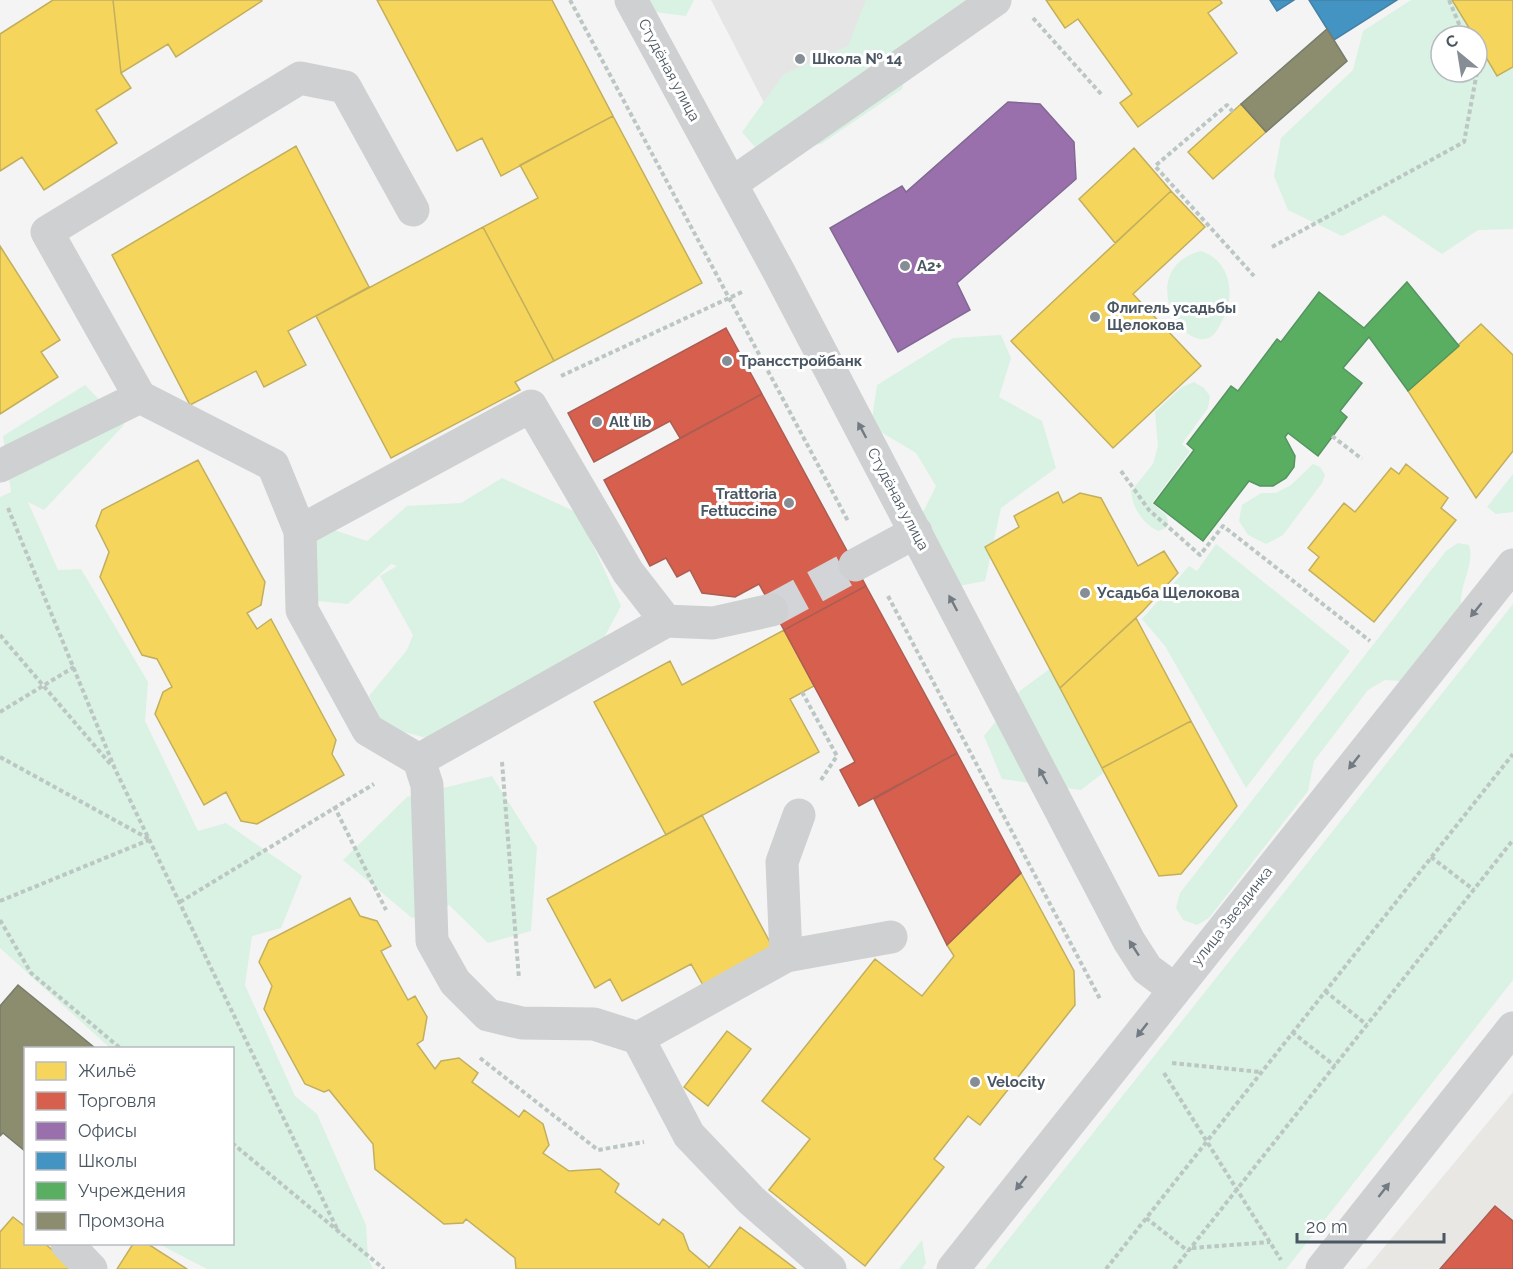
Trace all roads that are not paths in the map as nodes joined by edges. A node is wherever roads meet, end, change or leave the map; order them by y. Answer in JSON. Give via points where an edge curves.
{"nodes":[{"id":1,"x":631,"y":0,"type":"edge"},
{"id":2,"x":995,"y":0,"type":"edge"},
{"id":3,"x":731,"y":184,"type":"junction"},
{"id":4,"x":413,"y":210,"type":"dead end"},
{"id":5,"x":140,"y":397,"type":"junction"},
{"id":6,"x":0,"y":466,"type":"edge"},
{"id":7,"x":300,"y":531,"type":"junction"},
{"id":8,"x":916,"y":532,"type":"junction"},
{"id":9,"x":861,"y":562,"type":"tunnel mouth"},
{"id":10,"x":1513,"y":565,"type":"edge"},
{"id":11,"x":772,"y":610,"type":"tunnel mouth"},
{"id":12,"x":666,"y":621,"type":"junction"},
{"id":13,"x":419,"y":760,"type":"junction"},
{"id":14,"x":799,"y":815,"type":"road end"},
{"id":15,"x":891,"y":937,"type":"dead end"},
{"id":16,"x":786,"y":956,"type":"junction"},
{"id":17,"x":1174,"y":989,"type":"junction"},
{"id":18,"x":1513,"y":1028,"type":"edge"},
{"id":19,"x":638,"y":1038,"type":"junction"},
{"id":20,"x":68,"y":1245,"type":"edge"},
{"id":21,"x":1330,"y":1266,"type":"edge"},
{"id":22,"x":91,"y":1269,"type":"edge"},
{"id":23,"x":830,"y":1269,"type":"edge"},
{"id":24,"x":953,"y":1269,"type":"edge"}],
"edges":[{"from":1,"to":3,"type":"street","name":"Студёная улица"},
{"from":2,"to":3,"type":"street"},
{"from":8,"to":3,"type":"street","name":"Студёная улица","one_way":true},
{"from":4,"to":5,"type":"street","via":[[345,87],[300,78],[47,232]]},
{"from":5,"to":6,"type":"street"},
{"from":5,"to":7,"type":"street","via":[[273,465]]},
{"from":7,"to":12,"type":"street","via":[[531,406],[628,572]]},
{"from":7,"to":13,"type":"street","via":[[302,610],[368,730]]},
{"from":8,"to":9,"type":"street"},
{"from":17,"to":8,"type":"street","name":"Студёная улица","one_way":true,"via":[[1147,969],[1129,941]]},
{"from":10,"to":17,"type":"street","name":"улица Звездинка","one_way":true},
{"from":11,"to":12,"type":"street","via":[[713,623]]},
{"from":12,"to":13,"type":"street"},
{"from":13,"to":19,"type":"street","via":[[427,786],[432,941],[455,982],[488,1015],[522,1023],[594,1023]]},
{"from":14,"to":16,"type":"street","via":[[782,862]]},
{"from":15,"to":16,"type":"street"},
{"from":16,"to":19,"type":"street"},
{"from":17,"to":24,"type":"street","name":"улица Звездинка","one_way":true},
{"from":21,"to":18,"type":"street","one_way":true},
{"from":19,"to":23,"type":"street","via":[[688,1135],[751,1200]]},
{"from":20,"to":22,"type":"street"}]}
